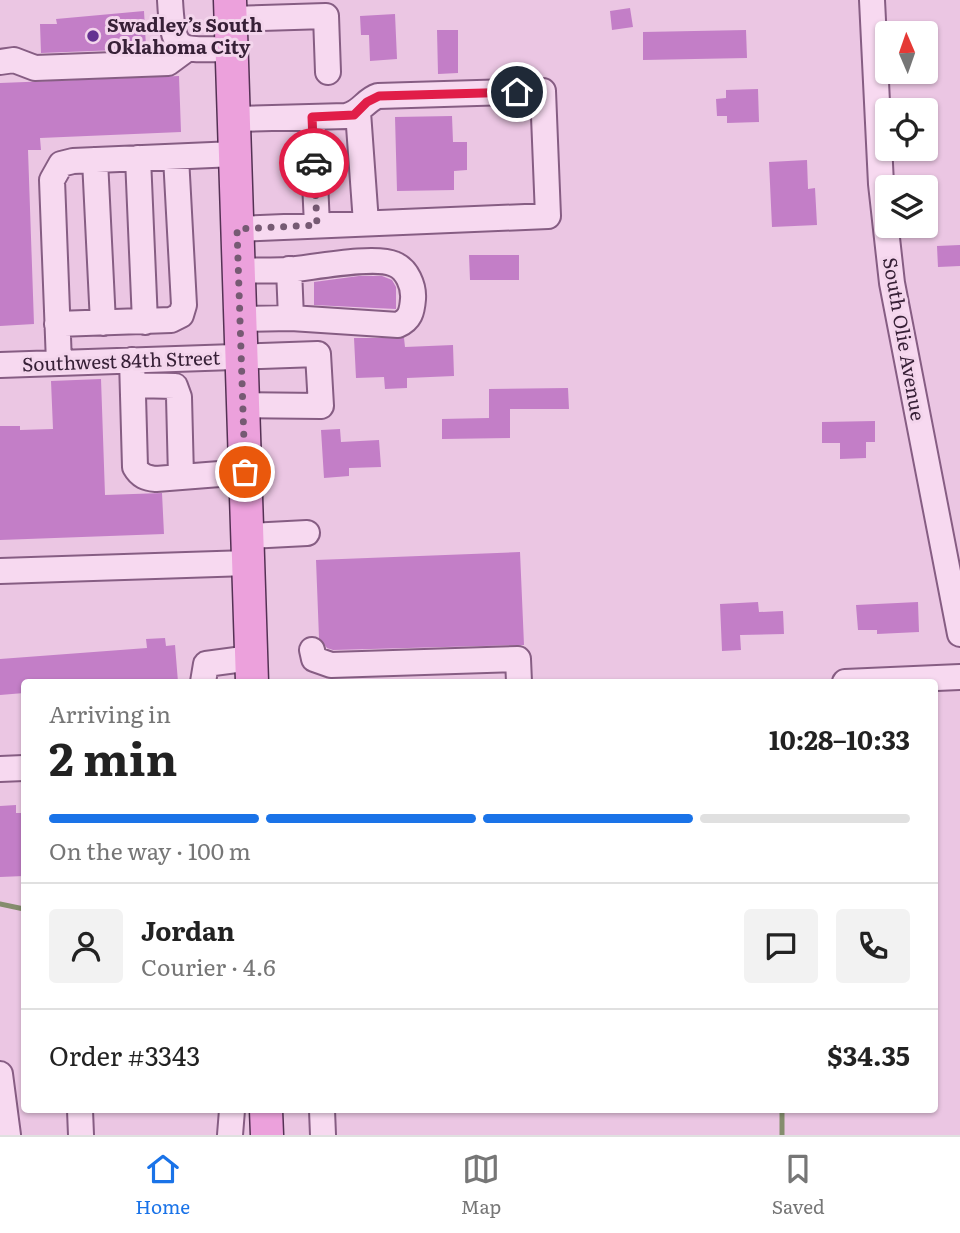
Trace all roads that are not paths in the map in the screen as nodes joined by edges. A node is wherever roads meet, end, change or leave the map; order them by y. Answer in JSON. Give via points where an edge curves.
{"nodes":[{"id":1,"x":170,"y":0,"type":"edge"},
{"id":2,"x":872,"y":0,"type":"edge"},
{"id":3,"x":230,"y":23,"type":"edge"},
{"id":4,"x":187,"y":49,"type":"junction"},
{"id":5,"x":0,"y":62,"type":"edge"},
{"id":6,"x":328,"y":72,"type":"dead end"},
{"id":7,"x":358,"y":112,"type":"junction"},
{"id":8,"x":312,"y":117,"type":"junction"},
{"id":9,"x":234,"y":119,"type":"junction"},
{"id":10,"x":235,"y":154,"type":"junction"},
{"id":11,"x":176,"y":157,"type":"junction"},
{"id":12,"x":138,"y":158,"type":"junction"},
{"id":13,"x":95,"y":160,"type":"junction"},
{"id":14,"x":366,"y":223,"type":"junction"},
{"id":15,"x":317,"y":225,"type":"junction"},
{"id":16,"x":237,"y":229,"type":"junction"},
{"id":17,"x":289,"y":269,"type":"junction"},
{"id":18,"x":239,"y":271,"type":"junction"},
{"id":19,"x":240,"y":318,"type":"junction"},
{"id":20,"x":291,"y":318,"type":"junction"},
{"id":21,"x":145,"y":322,"type":"junction"},
{"id":22,"x":103,"y":323,"type":"junction"},
{"id":23,"x":57,"y":324,"type":"junction"},
{"id":24,"x":241,"y":356,"type":"junction"},
{"id":25,"x":132,"y":360,"type":"junction"},
{"id":26,"x":59,"y":363,"type":"junction"},
{"id":27,"x":0,"y":365,"type":"edge"},
{"id":28,"x":133,"y":385,"type":"junction"},
{"id":29,"x":243,"y":405,"type":"junction"},
{"id":30,"x":245,"y":472,"type":"junction"},
{"id":31,"x":181,"y":477,"type":"junction"},
{"id":32,"x":307,"y":533,"type":"dead end"},
{"id":33,"x":248,"y":549,"type":"junction"},
{"id":34,"x":0,"y":571,"type":"edge"},
{"id":35,"x":960,"y":634,"type":"edge"},
{"id":36,"x":312,"y":650,"type":"dead end"},
{"id":37,"x":252,"y":670,"type":"edge"},
{"id":38,"x":960,"y":677,"type":"edge"},
{"id":39,"x":204,"y":679,"type":"edge"},
{"id":40,"x":519,"y":679,"type":"edge"},
{"id":41,"x":914,"y":679,"type":"edge"},
{"id":42,"x":21,"y":768,"type":"edge"},
{"id":43,"x":0,"y":769,"type":"edge"},
{"id":44,"x":0,"y":1074,"type":"edge"},
{"id":45,"x":80,"y":1113,"type":"edge"},
{"id":46,"x":232,"y":1113,"type":"edge"},
{"id":47,"x":266,"y":1113,"type":"edge"},
{"id":48,"x":322,"y":1113,"type":"edge"},
{"id":49,"x":8,"y":1135,"type":"edge"},
{"id":50,"x":81,"y":1135,"type":"edge"},
{"id":51,"x":230,"y":1135,"type":"edge"},
{"id":52,"x":267,"y":1135,"type":"edge"},
{"id":53,"x":323,"y":1135,"type":"edge"}],
"edges":[{"from":1,"to":4,"type":"street","via":[[171,29]]},
{"from":2,"to":35,"type":"street","name":"South Olie Avenue","via":[[881,184],[892,283]]},
{"from":3,"to":4,"type":"street"},
{"from":3,"to":6,"type":"street","via":[[326,16]]},
{"from":3,"to":9,"type":"main road"},
{"from":4,"to":5,"type":"street","via":[[168,63],[35,68],[14,60]]},
{"from":7,"to":8,"type":"street"},
{"from":7,"to":14,"type":"street"},
{"from":7,"to":14,"type":"street","via":[[379,96],[543,90],[548,216]]},
{"from":8,"to":9,"type":"street"},
{"from":8,"to":15,"type":"street"},
{"from":9,"to":10,"type":"main road"},
{"from":10,"to":11,"type":"street"},
{"from":10,"to":16,"type":"main road"},
{"from":11,"to":12,"type":"street"},
{"from":11,"to":21,"type":"street","via":[[184,305],[181,315],[171,320]]},
{"from":12,"to":13,"type":"street"},
{"from":12,"to":21,"type":"street"},
{"from":13,"to":22,"type":"street"},
{"from":13,"to":23,"type":"street","via":[[61,164],[52,180]]},
{"from":14,"to":15,"type":"street"},
{"from":15,"to":16,"type":"street"},
{"from":16,"to":18,"type":"main road"},
{"from":17,"to":18,"type":"street"},
{"from":17,"to":20,"type":"street"},
{"from":17,"to":20,"type":"street","via":[[380,261],[396,264],[409,276],[414,295],[407,321],[398,324]]},
{"from":18,"to":19,"type":"main road"},
{"from":19,"to":20,"type":"street"},
{"from":19,"to":24,"type":"main road"},
{"from":21,"to":22,"type":"street"},
{"from":22,"to":23,"type":"street"},
{"from":23,"to":26,"type":"street"},
{"from":24,"to":25,"type":"street","name":"Southwest 84th Street"},
{"from":24,"to":29,"type":"main road"},
{"from":24,"to":29,"type":"street","name":"Southwest 84th Street","via":[[318,354],[321,406]]},
{"from":25,"to":26,"type":"street","name":"Southwest 84th Street"},
{"from":25,"to":28,"type":"street"},
{"from":26,"to":27,"type":"street","name":"Southwest 84th Street"},
{"from":28,"to":31,"type":"street","via":[[135,467],[146,478]]},
{"from":28,"to":31,"type":"street","via":[[175,386]]},
{"from":29,"to":30,"type":"main road"},
{"from":30,"to":31,"type":"street"},
{"from":30,"to":33,"type":"main road"},
{"from":32,"to":33,"type":"street"},
{"from":33,"to":34,"type":"street"},
{"from":33,"to":37,"type":"main road"},
{"from":36,"to":40,"type":"street","via":[[314,659],[331,665],[518,659]]},
{"from":37,"to":39,"type":"street","via":[[206,664]]},
{"from":38,"to":41,"type":"street"},
{"from":42,"to":43,"type":"street"},
{"from":44,"to":49,"type":"street"},
{"from":45,"to":50,"type":"street"},
{"from":46,"to":51,"type":"street"},
{"from":47,"to":52,"type":"main road"},
{"from":48,"to":53,"type":"street"}]}
